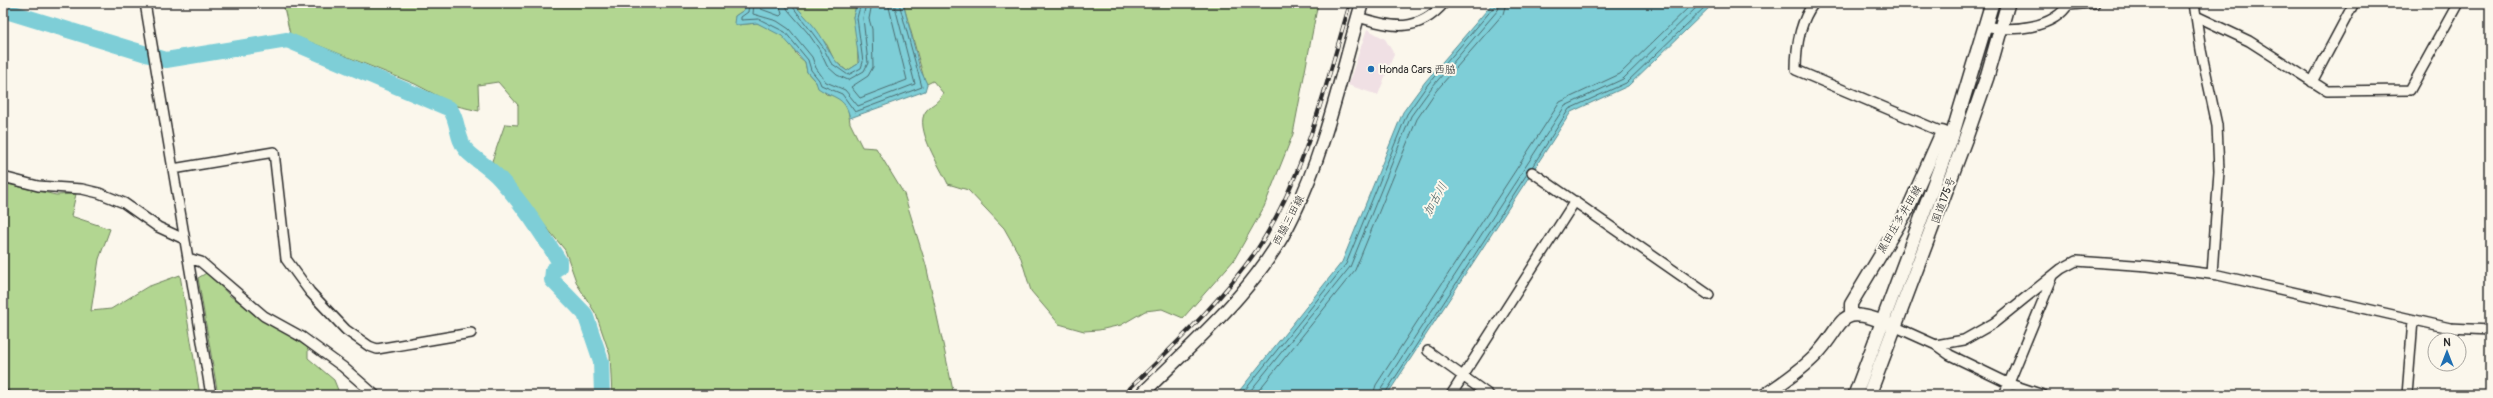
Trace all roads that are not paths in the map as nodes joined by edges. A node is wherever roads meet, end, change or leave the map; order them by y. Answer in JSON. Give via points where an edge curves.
{"nodes":[{"id":1,"x":145,"y":3,"type":"edge"},
{"id":2,"x":1362,"y":3,"type":"edge"},
{"id":3,"x":1444,"y":3,"type":"edge"},
{"id":4,"x":1814,"y":3,"type":"edge"},
{"id":5,"x":1992,"y":3,"type":"edge"},
{"id":6,"x":2008,"y":3,"type":"edge"},
{"id":7,"x":2095,"y":3,"type":"edge"},
{"id":8,"x":2194,"y":3,"type":"edge"},
{"id":9,"x":2354,"y":3,"type":"edge"},
{"id":10,"x":2458,"y":3,"type":"edge"},
{"id":11,"x":2069,"y":4,"type":"edge"},
{"id":12,"x":2196,"y":16,"type":"junction"},
{"id":13,"x":1358,"y":17,"type":"junction"},
{"id":14,"x":1985,"y":26,"type":"junction"},
{"id":15,"x":2000,"y":30,"type":"junction"},
{"id":16,"x":2312,"y":82,"type":"junction"},
{"id":17,"x":1947,"y":134,"type":"junction"},
{"id":18,"x":173,"y":169,"type":"junction"},
{"id":19,"x":1532,"y":172,"type":"dead end"},
{"id":20,"x":3,"y":177,"type":"edge"},
{"id":21,"x":1575,"y":201,"type":"junction"},
{"id":22,"x":184,"y":239,"type":"junction"},
{"id":23,"x":188,"y":258,"type":"junction"},
{"id":24,"x":2212,"y":274,"type":"junction"},
{"id":25,"x":2053,"y":276,"type":"junction"},
{"id":26,"x":1709,"y":294,"type":"dead end"},
{"id":27,"x":1851,"y":316,"type":"junction"},
{"id":28,"x":2413,"y":320,"type":"junction"},
{"id":29,"x":1890,"y":325,"type":"junction"},
{"id":30,"x":2490,"y":330,"type":"edge"},
{"id":31,"x":471,"y":333,"type":"dead end"},
{"id":32,"x":1936,"y":345,"type":"junction"},
{"id":33,"x":1428,"y":351,"type":"dead end"},
{"id":34,"x":1463,"y":376,"type":"junction"},
{"id":35,"x":2010,"y":384,"type":"junction"},
{"id":36,"x":211,"y":395,"type":"edge"},
{"id":37,"x":375,"y":395,"type":"edge"},
{"id":38,"x":1141,"y":395,"type":"edge"},
{"id":39,"x":1451,"y":395,"type":"edge"},
{"id":40,"x":1489,"y":395,"type":"edge"},
{"id":41,"x":1765,"y":395,"type":"edge"},
{"id":42,"x":1855,"y":395,"type":"edge"},
{"id":43,"x":1869,"y":395,"type":"edge"},
{"id":44,"x":2004,"y":395,"type":"edge"},
{"id":45,"x":2043,"y":395,"type":"edge"},
{"id":46,"x":2407,"y":395,"type":"edge"}],
"edges":[{"from":1,"to":18,"type":"street"},
{"from":2,"to":13,"type":"main road","name":"西脇三田線"},
{"from":3,"to":13,"type":"street","via":[[1425,20],[1404,26]]},
{"from":4,"to":17,"type":"street","via":[[1802,27],[1796,52],[1796,70]]},
{"from":5,"to":14,"type":"highway","name":"国道175号"},
{"from":6,"to":15,"type":"highway","name":"国道175号"},
{"from":7,"to":11,"type":"street"},
{"from":8,"to":12,"type":"street"},
{"from":9,"to":16,"type":"street"},
{"from":10,"to":16,"type":"street","via":[[2410,90],[2327,91]]},
{"from":11,"to":15,"type":"street","via":[[2059,14],[2035,25]]},
{"from":12,"to":16,"type":"street","via":[[2249,41]]},
{"from":12,"to":24,"type":"street","via":[[2217,125],[2219,171]]},
{"from":13,"to":38,"type":"main road","name":"西脇三田線","via":[[1325,130],[1293,217],[1265,262],[1233,305]]},
{"from":14,"to":15,"type":"street"},
{"from":14,"to":17,"type":"highway","name":"国道175号"},
{"from":15,"to":29,"type":"highway","name":"国道175号","via":[[1978,105]]},
{"from":17,"to":27,"type":"main road","name":"黒田庄多井田線","via":[[1907,211],[1851,304]]},
{"from":17,"to":29,"type":"highway","name":"国道175号"},
{"from":18,"to":22,"type":"street"},
{"from":18,"to":31,"type":"street","via":[[274,152],[286,258],[310,292],[346,330],[377,349]]},
{"from":19,"to":21,"type":"street"},
{"from":20,"to":22,"type":"street","via":[[38,186],[100,193]]},
{"from":21,"to":26,"type":"street"},
{"from":21,"to":34,"type":"street"},
{"from":22,"to":23,"type":"street"},
{"from":23,"to":36,"type":"street"},
{"from":23,"to":37,"type":"street","via":[[200,262],[264,316],[302,337],[343,367]]},
{"from":24,"to":25,"type":"street","via":[[2076,261]]},
{"from":24,"to":28,"type":"street"},
{"from":25,"to":32,"type":"street","via":[[1994,323],[1964,340]]},
{"from":25,"to":35,"type":"street"},
{"from":27,"to":29,"type":"main road","via":[[1860,315]]},
{"from":27,"to":41,"type":"main road","via":[[1839,323],[1816,355]]},
{"from":28,"to":30,"type":"street","via":[[2450,328]]},
{"from":28,"to":46,"type":"street"},
{"from":29,"to":32,"type":"street"},
{"from":29,"to":42,"type":"highway","name":"国道175号"},
{"from":29,"to":43,"type":"highway","name":"国道175号"},
{"from":32,"to":35,"type":"street","via":[[1950,355]]},
{"from":33,"to":34,"type":"street"},
{"from":34,"to":39,"type":"street"},
{"from":34,"to":40,"type":"street"},
{"from":35,"to":44,"type":"street"},
{"from":35,"to":45,"type":"street"}]}
